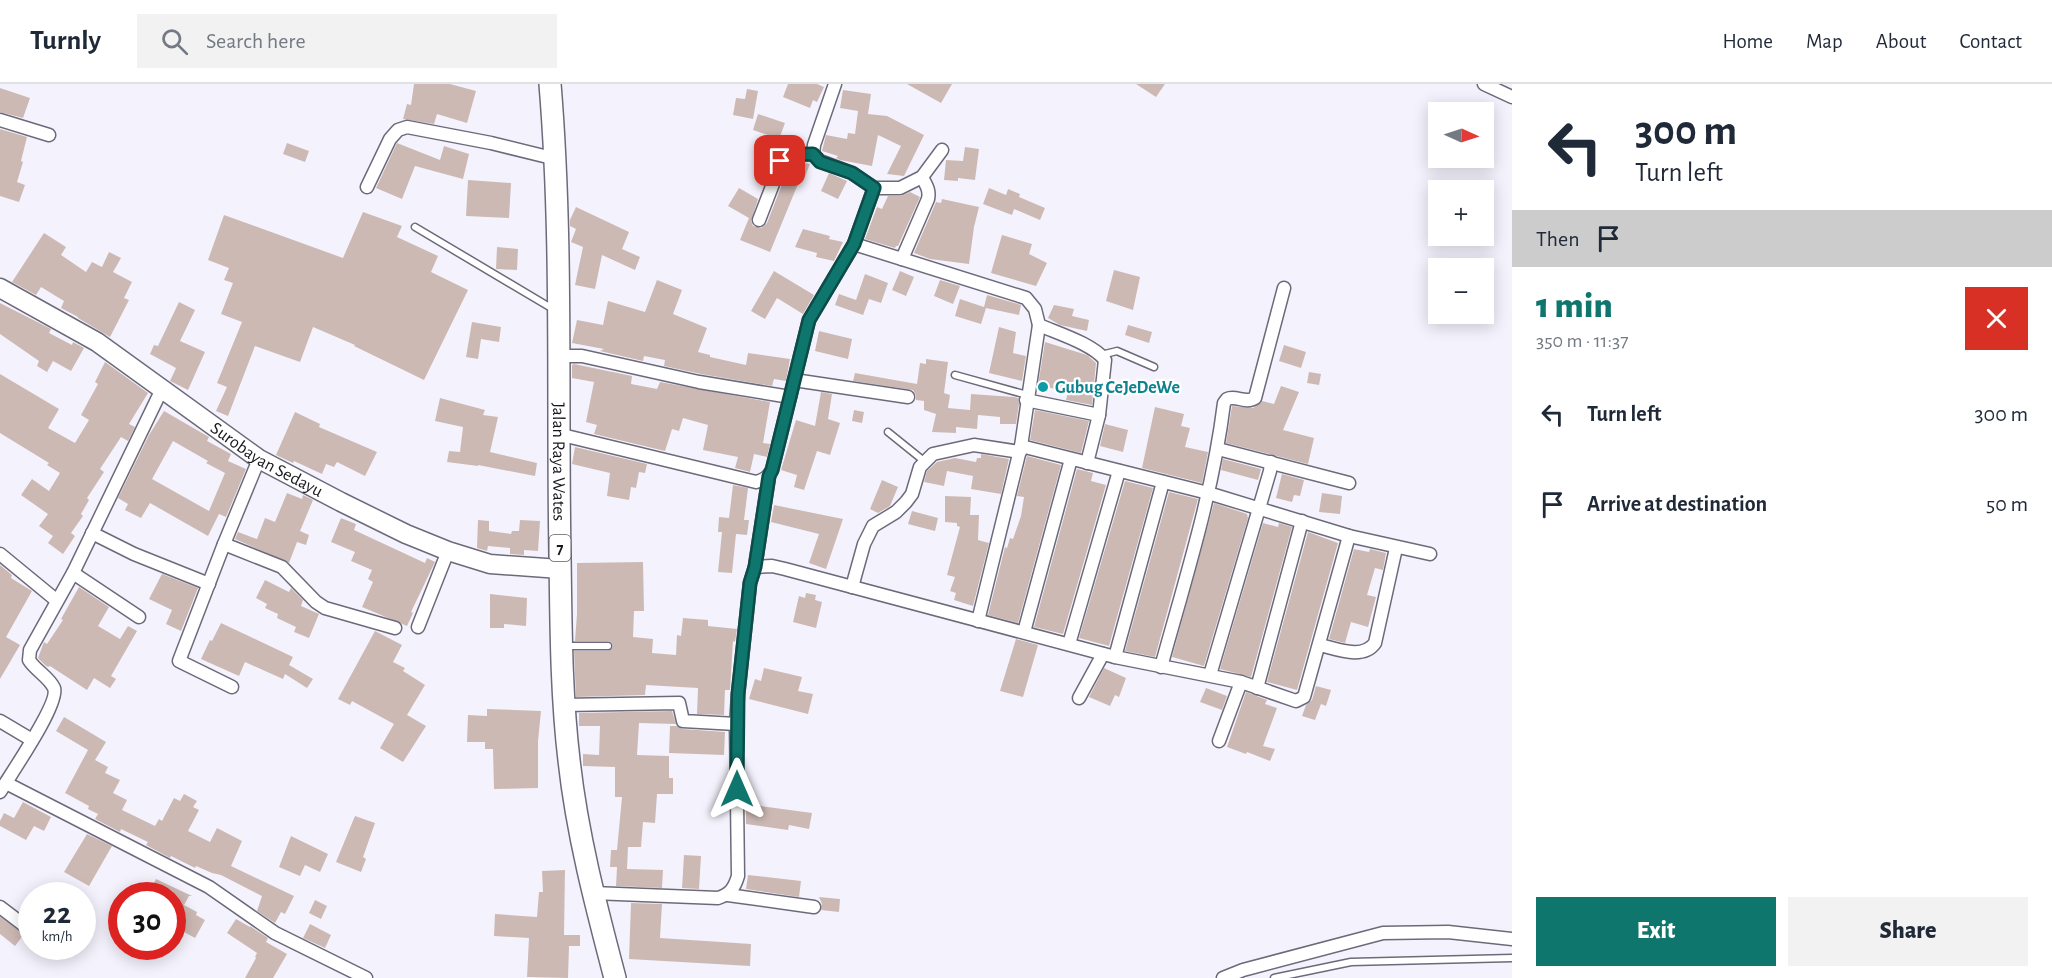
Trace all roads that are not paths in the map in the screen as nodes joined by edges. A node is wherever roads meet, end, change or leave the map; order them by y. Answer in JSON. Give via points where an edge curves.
{"nodes":[{"id":1,"x":550,"y":84,"type":"edge"},
{"id":2,"x":835,"y":84,"type":"edge"},
{"id":3,"x":1484,"y":84,"type":"edge"},
{"id":4,"x":1512,"y":97,"type":"edge"},
{"id":5,"x":0,"y":120,"type":"edge"},
{"id":6,"x":49,"y":135,"type":"dead end"},
{"id":7,"x":942,"y":150,"type":"dead end"},
{"id":8,"x":813,"y":154,"type":"junction"},
{"id":9,"x":556,"y":159,"type":"junction"},
{"id":10,"x":922,"y":177,"type":"junction"},
{"id":11,"x":367,"y":187,"type":"dead end"},
{"id":12,"x":874,"y":188,"type":"junction"},
{"id":13,"x":759,"y":220,"type":"dead end"},
{"id":14,"x":415,"y":227,"type":"dead end"},
{"id":15,"x":854,"y":244,"type":"junction"},
{"id":16,"x":902,"y":259,"type":"junction"},
{"id":17,"x":0,"y":288,"type":"edge"},
{"id":18,"x":1284,"y":288,"type":"dead end"},
{"id":19,"x":559,"y":313,"type":"junction"},
{"id":20,"x":1039,"y":326,"type":"junction"},
{"id":21,"x":1101,"y":355,"type":"junction"},
{"id":22,"x":559,"y":356,"type":"junction"},
{"id":23,"x":1154,"y":367,"type":"dead end"},
{"id":24,"x":955,"y":375,"type":"dead end"},
{"id":25,"x":794,"y":380,"type":"junction"},
{"id":26,"x":162,"y":388,"type":"junction"},
{"id":27,"x":790,"y":396,"type":"junction"},
{"id":28,"x":908,"y":397,"type":"dead end"},
{"id":29,"x":1027,"y":398,"type":"junction"},
{"id":30,"x":1099,"y":416,"type":"junction"},
{"id":31,"x":888,"y":432,"type":"dead end"},
{"id":32,"x":558,"y":434,"type":"junction"},
{"id":33,"x":1020,"y":449,"type":"junction"},
{"id":34,"x":1218,"y":449,"type":"junction"},
{"id":35,"x":259,"y":459,"type":"junction"},
{"id":36,"x":1071,"y":459,"type":"junction"},
{"id":37,"x":924,"y":461,"type":"junction"},
{"id":38,"x":1271,"y":462,"type":"junction"},
{"id":39,"x":1087,"y":463,"type":"junction"},
{"id":40,"x":1119,"y":471,"type":"junction"},
{"id":41,"x":769,"y":476,"type":"junction"},
{"id":42,"x":1163,"y":482,"type":"junction"},
{"id":43,"x":1349,"y":483,"type":"dead end"},
{"id":44,"x":1208,"y":494,"type":"junction"},
{"id":45,"x":1259,"y":508,"type":"junction"},
{"id":46,"x":1302,"y":521,"type":"junction"},
{"id":47,"x":92,"y":533,"type":"junction"},
{"id":48,"x":1349,"y":536,"type":"junction"},
{"id":49,"x":224,"y":544,"type":"junction"},
{"id":50,"x":1396,"y":548,"type":"junction"},
{"id":51,"x":448,"y":551,"type":"junction"},
{"id":52,"x":0,"y":554,"type":"edge"},
{"id":53,"x":1430,"y":554,"type":"dead end"},
{"id":54,"x":755,"y":567,"type":"junction"},
{"id":55,"x":560,"y":569,"type":"junction"},
{"id":56,"x":73,"y":573,"type":"junction"},
{"id":57,"x":209,"y":584,"type":"junction"},
{"id":58,"x":852,"y":586,"type":"junction"},
{"id":59,"x":56,"y":600,"type":"junction"},
{"id":60,"x":139,"y":617,"type":"dead end"},
{"id":61,"x":978,"y":621,"type":"junction"},
{"id":62,"x":418,"y":627,"type":"dead end"},
{"id":63,"x":395,"y":628,"type":"dead end"},
{"id":64,"x":1024,"y":632,"type":"junction"},
{"id":65,"x":1069,"y":644,"type":"junction"},
{"id":66,"x":1320,"y":645,"type":"junction"},
{"id":67,"x":561,"y":646,"type":"junction"},
{"id":68,"x":608,"y":646,"type":"dead end"},
{"id":69,"x":1109,"y":656,"type":"junction"},
{"id":70,"x":1161,"y":667,"type":"junction"},
{"id":71,"x":1210,"y":675,"type":"junction"},
{"id":72,"x":1240,"y":682,"type":"junction"},
{"id":73,"x":232,"y":687,"type":"dead end"},
{"id":74,"x":1257,"y":687,"type":"junction"},
{"id":75,"x":1079,"y":698,"type":"dead end"},
{"id":76,"x":564,"y":705,"type":"junction"},
{"id":77,"x":0,"y":721,"type":"edge"},
{"id":78,"x":736,"y":724,"type":"junction"},
{"id":79,"x":32,"y":741,"type":"junction"},
{"id":80,"x":1219,"y":741,"type":"dead end"},
{"id":81,"x":3,"y":788,"type":"edge"},
{"id":82,"x":593,"y":893,"type":"junction"},
{"id":83,"x":728,"y":895,"type":"junction"},
{"id":84,"x":0,"y":907,"type":"edge"},
{"id":85,"x":814,"y":907,"type":"dead end"},
{"id":86,"x":18,"y":921,"type":"edge"},
{"id":87,"x":1512,"y":939,"type":"edge"},
{"id":88,"x":1512,"y":958,"type":"edge"},
{"id":89,"x":366,"y":978,"type":"edge"},
{"id":90,"x":615,"y":978,"type":"edge"},
{"id":91,"x":1223,"y":978,"type":"edge"},
{"id":92,"x":1274,"y":978,"type":"edge"}],
"edges":[{"from":1,"to":9,"type":"highway","name":"Jalan Raya Wates","number":"7"},
{"from":2,"to":8,"type":"street"},
{"from":3,"to":4,"type":"street"},
{"from":5,"to":6,"type":"street"},
{"from":7,"to":10,"type":"street"},
{"from":8,"to":12,"type":"street","via":[[820,162],[852,173]]},
{"from":8,"to":13,"type":"street","via":[[783,158]]},
{"from":9,"to":11,"type":"street","via":[[407,127],[390,139]]},
{"from":9,"to":19,"type":"highway","name":"Jalan Raya Wates","number":"7"},
{"from":10,"to":12,"type":"street","via":[[900,188]]},
{"from":10,"to":16,"type":"street","via":[[928,199]]},
{"from":12,"to":15,"type":"street"},
{"from":14,"to":19,"type":"lane"},
{"from":15,"to":16,"type":"street"},
{"from":15,"to":25,"type":"street","via":[[814,309]]},
{"from":16,"to":20,"type":"street","via":[[1026,298],[1035,309]]},
{"from":17,"to":26,"type":"main road","name":"Surobayan Sedayu","via":[[97,342]]},
{"from":18,"to":34,"type":"street","via":[[1255,398],[1227,399]]},
{"from":19,"to":22,"type":"highway","name":"Jalan Raya Wates","number":"7"},
{"from":20,"to":21,"type":"street"},
{"from":20,"to":29,"type":"street"},
{"from":21,"to":23,"type":"lane","via":[[1117,351]]},
{"from":21,"to":30,"type":"street","via":[[1105,367]]},
{"from":22,"to":27,"type":"street","via":[[582,356],[699,382]]},
{"from":22,"to":32,"type":"highway","name":"Jalan Raya Wates","number":"7"},
{"from":24,"to":29,"type":"lane"},
{"from":25,"to":27,"type":"street"},
{"from":25,"to":28,"type":"street"},
{"from":26,"to":35,"type":"main road","name":"Surobayan Sedayu"},
{"from":26,"to":47,"type":"street"},
{"from":27,"to":41,"type":"street"},
{"from":29,"to":30,"type":"street"},
{"from":29,"to":33,"type":"street"},
{"from":30,"to":39,"type":"street"},
{"from":31,"to":37,"type":"lane"},
{"from":32,"to":41,"type":"street","via":[[756,482]]},
{"from":32,"to":55,"type":"highway","name":"Jalan Raya Wates","number":"7"},
{"from":33,"to":36,"type":"street"},
{"from":33,"to":37,"type":"street","via":[[974,445],[933,454]]},
{"from":33,"to":61,"type":"street"},
{"from":34,"to":38,"type":"street"},
{"from":34,"to":44,"type":"street"},
{"from":35,"to":49,"type":"street"},
{"from":35,"to":51,"type":"main road","name":"Surobayan Sedayu","via":[[406,534]]},
{"from":36,"to":39,"type":"street"},
{"from":36,"to":64,"type":"street"},
{"from":37,"to":58,"type":"street","via":[[906,502],[868,534]]},
{"from":38,"to":43,"type":"street"},
{"from":38,"to":45,"type":"street"},
{"from":39,"to":40,"type":"street"},
{"from":40,"to":42,"type":"street"},
{"from":40,"to":65,"type":"street"},
{"from":41,"to":54,"type":"street"},
{"from":42,"to":44,"type":"street"},
{"from":42,"to":69,"type":"street"},
{"from":44,"to":45,"type":"street"},
{"from":44,"to":70,"type":"street"},
{"from":45,"to":46,"type":"street"},
{"from":45,"to":71,"type":"street"},
{"from":46,"to":48,"type":"street"},
{"from":46,"to":74,"type":"street"},
{"from":47,"to":56,"type":"street"},
{"from":47,"to":57,"type":"street"},
{"from":48,"to":50,"type":"street"},
{"from":48,"to":66,"type":"street"},
{"from":49,"to":57,"type":"street"},
{"from":49,"to":63,"type":"street","via":[[282,567],[325,608]]},
{"from":50,"to":53,"type":"street"},
{"from":50,"to":66,"type":"street","via":[[1372,647],[1362,652]]},
{"from":51,"to":55,"type":"main road","name":"Surobayan Sedayu","via":[[490,564]]},
{"from":51,"to":62,"type":"street"},
{"from":52,"to":59,"type":"street"},
{"from":54,"to":58,"type":"street","via":[[772,566]]},
{"from":54,"to":78,"type":"street"},
{"from":55,"to":67,"type":"highway","name":"Jalan Raya Wates","number":"7"},
{"from":56,"to":59,"type":"street"},
{"from":56,"to":60,"type":"street"},
{"from":57,"to":73,"type":"street","via":[[179,661]]},
{"from":58,"to":61,"type":"street"},
{"from":59,"to":79,"type":"street","via":[[28,654],[31,664],[55,691]]},
{"from":61,"to":64,"type":"street"},
{"from":64,"to":65,"type":"street"},
{"from":65,"to":69,"type":"street"},
{"from":66,"to":74,"type":"street","via":[[1302,699],[1296,701]]},
{"from":67,"to":68,"type":"lane"},
{"from":67,"to":76,"type":"highway","name":"Jalan Raya Wates","number":"7"},
{"from":69,"to":70,"type":"street"},
{"from":69,"to":75,"type":"street"},
{"from":70,"to":71,"type":"street"},
{"from":71,"to":72,"type":"street"},
{"from":72,"to":74,"type":"street"},
{"from":72,"to":80,"type":"street"},
{"from":76,"to":78,"type":"street","via":[[679,703],[683,721]]},
{"from":76,"to":82,"type":"highway","name":"Jalan Raya Wates","number":"7","via":[[568,760]]},
{"from":77,"to":79,"type":"street"},
{"from":78,"to":83,"type":"street","via":[[738,876]]},
{"from":79,"to":81,"type":"street"},
{"from":81,"to":89,"type":"street","via":[[209,887],[275,933]]},
{"from":82,"to":83,"type":"street","via":[[718,898]]},
{"from":82,"to":90,"type":"highway","name":"Jalan Raya Wates","number":"7"},
{"from":83,"to":85,"type":"street"},
{"from":84,"to":86,"type":"street"},
{"from":87,"to":91,"type":"street","via":[[1448,932],[1383,933]]},
{"from":88,"to":92,"type":"lane","via":[[1351,962]]}]}
